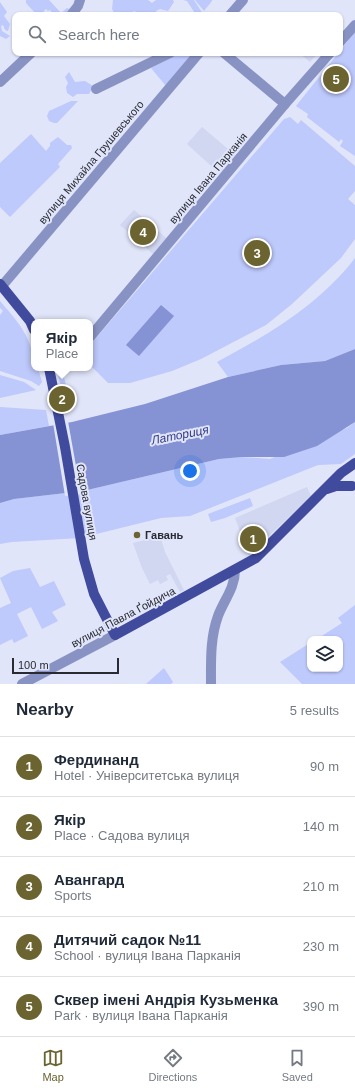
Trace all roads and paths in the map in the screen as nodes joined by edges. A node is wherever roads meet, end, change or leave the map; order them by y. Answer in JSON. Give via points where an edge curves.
{"nodes":[{"id":1,"x":80,"y":0,"type":"edge"},
{"id":2,"x":243,"y":0,"type":"edge"},
{"id":3,"x":73,"y":12,"type":"edge"},
{"id":4,"x":233,"y":12,"type":"edge"},
{"id":5,"x":355,"y":25,"type":"edge"},
{"id":6,"x":343,"y":39,"type":"edge"},
{"id":7,"x":28,"y":56,"type":"edge"},
{"id":8,"x":164,"y":56,"type":"edge"},
{"id":9,"x":196,"y":56,"type":"edge"},
{"id":10,"x":228,"y":56,"type":"edge"},
{"id":11,"x":327,"y":56,"type":"edge"},
{"id":12,"x":0,"y":82,"type":"edge"},
{"id":13,"x":96,"y":89,"type":"dead end"},
{"id":14,"x":285,"y":104,"type":"junction"},
{"id":15,"x":1,"y":285,"type":"edge"},
{"id":16,"x":31,"y":322,"type":"edge"},
{"id":17,"x":93,"y":333,"type":"edge"},
{"id":18,"x":50,"y":371,"type":"edge"},
{"id":19,"x":353,"y":464,"type":"edge"},
{"id":20,"x":353,"y":487,"type":"edge"},
{"id":21,"x":327,"y":489,"type":"junction"},
{"id":22,"x":235,"y":570,"type":"junction"},
{"id":23,"x":115,"y":635,"type":"junction"},
{"id":24,"x":22,"y":684,"type":"edge"},
{"id":25,"x":211,"y":684,"type":"edge"}],
"edges":[{"from":1,"to":3,"type":"street"},
{"from":2,"to":4,"type":"street"},
{"from":5,"to":6,"type":"street"},
{"from":7,"to":12,"type":"street"},
{"from":8,"to":13,"type":"street"},
{"from":9,"to":15,"type":"street","name":"вулиця Михайла Грушевського"},
{"from":10,"to":14,"type":"street"},
{"from":11,"to":14,"type":"street","name":"вулиця Івана Парканія"},
{"from":14,"to":17,"type":"street","name":"вулиця Івана Парканія"},
{"from":15,"to":16,"type":"main road"},
{"from":18,"to":23,"type":"main road","name":"Садова вулиця","via":[[84,559],[94,594]]},
{"from":19,"to":20,"type":"main road","via":[[346,475],[348,483]]},
{"from":19,"to":21,"type":"main road","name":"вулиця Павла Ґойдича"},
{"from":20,"to":21,"type":"main road","via":[[336,486]]},
{"from":21,"to":22,"type":"main road","name":"вулиця Павла Ґойдича","via":[[256,558]]},
{"from":22,"to":23,"type":"main road","name":"вулиця Павла Ґойдича"},
{"from":22,"to":25,"type":"street","via":[[234,583],[214,628]]},
{"from":23,"to":24,"type":"street","name":"вулиця Павла Ґойдича"}]}
